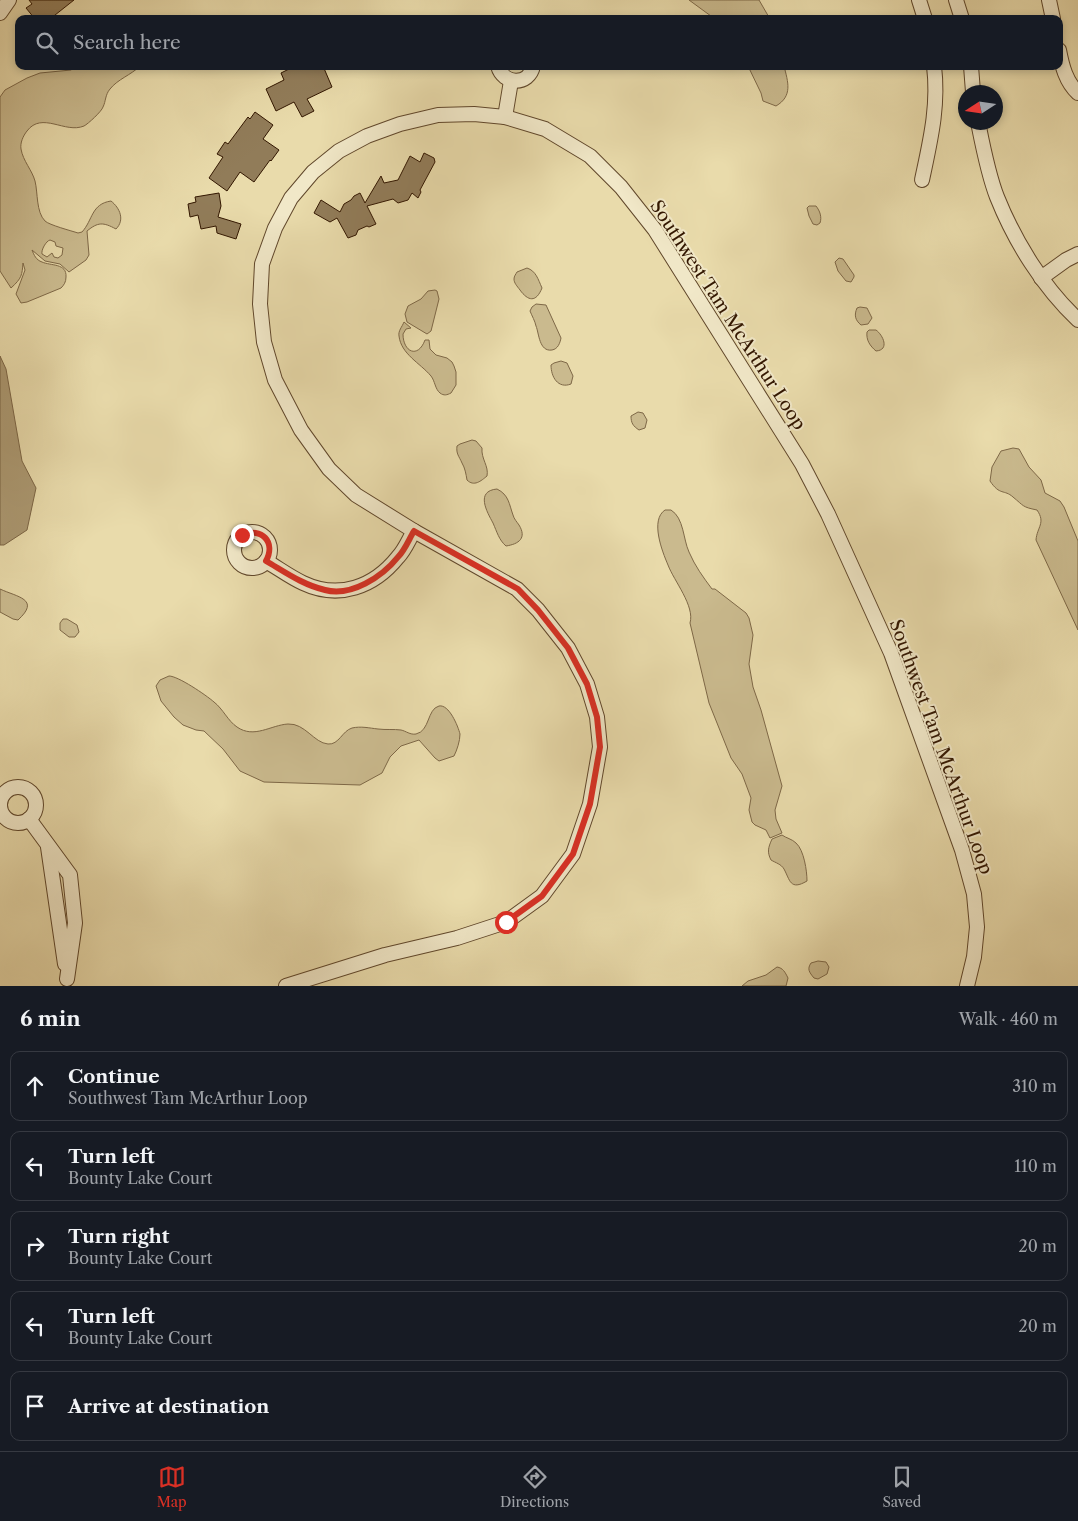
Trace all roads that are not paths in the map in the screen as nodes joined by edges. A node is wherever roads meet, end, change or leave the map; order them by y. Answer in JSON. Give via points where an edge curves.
{"nodes":[{"id":1,"x":9,"y":0,"type":"edge"},
{"id":2,"x":918,"y":0,"type":"edge"},
{"id":3,"x":956,"y":0,"type":"edge"},
{"id":4,"x":1049,"y":0,"type":"edge"},
{"id":5,"x":0,"y":12,"type":"edge"},
{"id":6,"x":924,"y":15,"type":"edge"},
{"id":7,"x":961,"y":15,"type":"edge"},
{"id":8,"x":1052,"y":15,"type":"edge"},
{"id":9,"x":1063,"y":65,"type":"edge"},
{"id":10,"x":499,"y":70,"type":"edge"},
{"id":11,"x":532,"y":70,"type":"edge"},
{"id":12,"x":934,"y":70,"type":"edge"},
{"id":13,"x":971,"y":70,"type":"edge"},
{"id":14,"x":511,"y":81,"type":"junction"},
{"id":15,"x":972,"y":85,"type":"edge"},
{"id":16,"x":1078,"y":93,"type":"edge"},
{"id":17,"x":505,"y":117,"type":"junction"},
{"id":18,"x":979,"y":130,"type":"edge"},
{"id":19,"x":922,"y":180,"type":"dead end"},
{"id":20,"x":1078,"y":254,"type":"edge"},
{"id":21,"x":1041,"y":278,"type":"junction"},
{"id":22,"x":1078,"y":320,"type":"edge"},
{"id":23,"x":414,"y":531,"type":"junction"},
{"id":24,"x":266,"y":561,"type":"dead end"},
{"id":25,"x":29,"y":819,"type":"dead end"},
{"id":26,"x":67,"y":982,"type":"edge"},
{"id":27,"x":286,"y":986,"type":"edge"},
{"id":28,"x":967,"y":986,"type":"edge"}],
"edges":[{"from":1,"to":5,"type":"street"},
{"from":2,"to":6,"type":"street"},
{"from":3,"to":7,"type":"street"},
{"from":4,"to":8,"type":"street"},
{"from":9,"to":16,"type":"street","via":[[1066,76]]},
{"from":10,"to":14,"type":"street"},
{"from":11,"to":14,"type":"street","via":[[520,81]]},
{"from":12,"to":19,"type":"street","via":[[934,128]]},
{"from":13,"to":15,"type":"street"},
{"from":14,"to":17,"type":"street"},
{"from":17,"to":23,"type":"street","name":"Southwest Tam McArthur Loop","via":[[474,114],[438,116],[400,124],[339,151],[313,172],[291,198],[275,228],[262,264],[260,304],[264,342],[275,380],[301,430],[329,469],[356,495]]},
{"from":17,"to":28,"type":"street","name":"Southwest Tam McArthur Loop","via":[[545,129],[590,156],[621,187],[655,230],[802,464],[892,653],[962,850],[974,894],[977,927]]},
{"from":18,"to":21,"type":"street","via":[[997,197]]},
{"from":20,"to":21,"type":"street"},
{"from":21,"to":22,"type":"street"},
{"from":23,"to":24,"type":"street","via":[[399,556],[382,574],[344,591],[327,591],[303,583]]},
{"from":23,"to":27,"type":"street","name":"Southwest Tam McArthur Loop","via":[[518,589],[568,648],[587,684],[597,717],[600,747],[590,804],[573,854],[542,896],[506,922]]},
{"from":25,"to":26,"type":"street","via":[[48,844]]}]}
